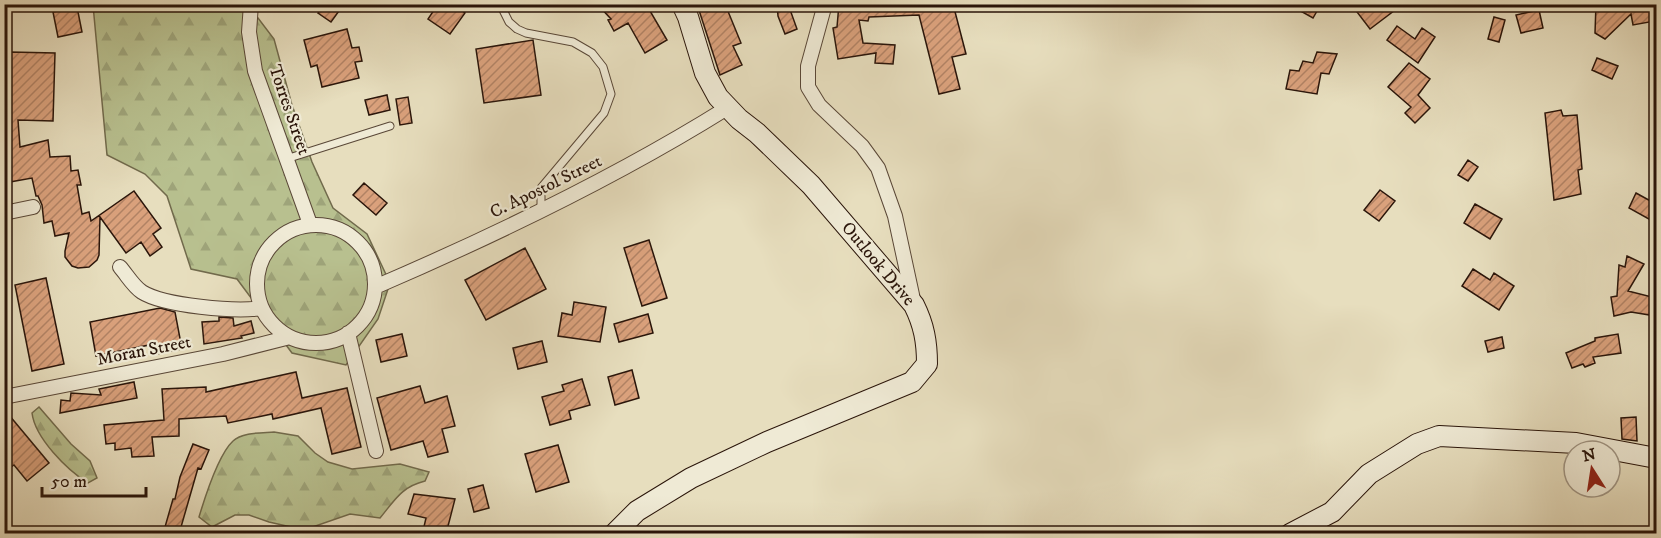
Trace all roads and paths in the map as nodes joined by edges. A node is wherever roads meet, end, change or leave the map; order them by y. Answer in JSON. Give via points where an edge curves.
{"nodes":[{"id":1,"x":251,"y":4,"type":"edge"},
{"id":2,"x":500,"y":4,"type":"edge"},
{"id":3,"x":682,"y":4,"type":"edge"},
{"id":4,"x":825,"y":4,"type":"edge"},
{"id":5,"x":727,"y":108,"type":"junction"},
{"id":6,"x":390,"y":126,"type":"dead end"},
{"id":7,"x":286,"y":159,"type":"junction"},
{"id":8,"x":33,"y":207,"type":"dead end"},
{"id":9,"x":541,"y":210,"type":"junction"},
{"id":10,"x":4,"y":213,"type":"edge"},
{"id":11,"x":310,"y":224,"type":"junction"},
{"id":12,"x":120,"y":267,"type":"dead end"},
{"id":13,"x":375,"y":287,"type":"junction"},
{"id":14,"x":914,"y":305,"type":"junction"},
{"id":15,"x":262,"y":308,"type":"junction"},
{"id":16,"x":348,"y":333,"type":"junction"},
{"id":17,"x":290,"y":337,"type":"junction"},
{"id":18,"x":4,"y":397,"type":"edge"},
{"id":19,"x":376,"y":451,"type":"dead end"},
{"id":20,"x":1655,"y":458,"type":"edge"},
{"id":21,"x":614,"y":534,"type":"edge"},
{"id":22,"x":1290,"y":534,"type":"edge"}],
"edges":[{"from":1,"to":7,"type":"street","name":"Torres Street","via":[[249,32],[255,71]]},
{"from":2,"to":9,"type":"lane","via":[[517,29],[573,42],[592,53],[603,67],[611,94],[604,113],[542,188]]},
{"from":3,"to":5,"type":"street","name":"Outlook Drive","via":[[705,74]]},
{"from":4,"to":14,"type":"street","via":[[808,66],[808,87],[819,105],[862,146],[878,168],[895,216]]},
{"from":5,"to":9,"type":"street","name":"C. Apostol Street","via":[[605,179]]},
{"from":5,"to":14,"type":"street","name":"Outlook Drive","via":[[811,185]]},
{"from":6,"to":7,"type":"lane"},
{"from":7,"to":11,"type":"street","name":"Torres Street"},
{"from":8,"to":10,"type":"street"},
{"from":9,"to":13,"type":"street","name":"C. Apostol Street"},
{"from":11,"to":13,"type":"street","via":[[336,228],[357,241],[371,262]]},
{"from":11,"to":15,"type":"street","via":[[289,231],[265,254],[256,286]]},
{"from":12,"to":15,"type":"street","via":[[149,296],[216,308]]},
{"from":13,"to":16,"type":"street","via":[[362,321]]},
{"from":14,"to":21,"type":"street","name":"Outlook Drive","via":[[927,339],[927,364],[912,382],[691,478],[638,511]]},
{"from":15,"to":17,"type":"street","via":[[269,320]]},
{"from":16,"to":17,"type":"street","via":[[330,341]]},
{"from":16,"to":19,"type":"street"},
{"from":17,"to":18,"type":"street","name":"Moran Street"},
{"from":20,"to":22,"type":"street","via":[[1576,443],[1439,436],[1417,444],[1369,474],[1332,512]]}]}
